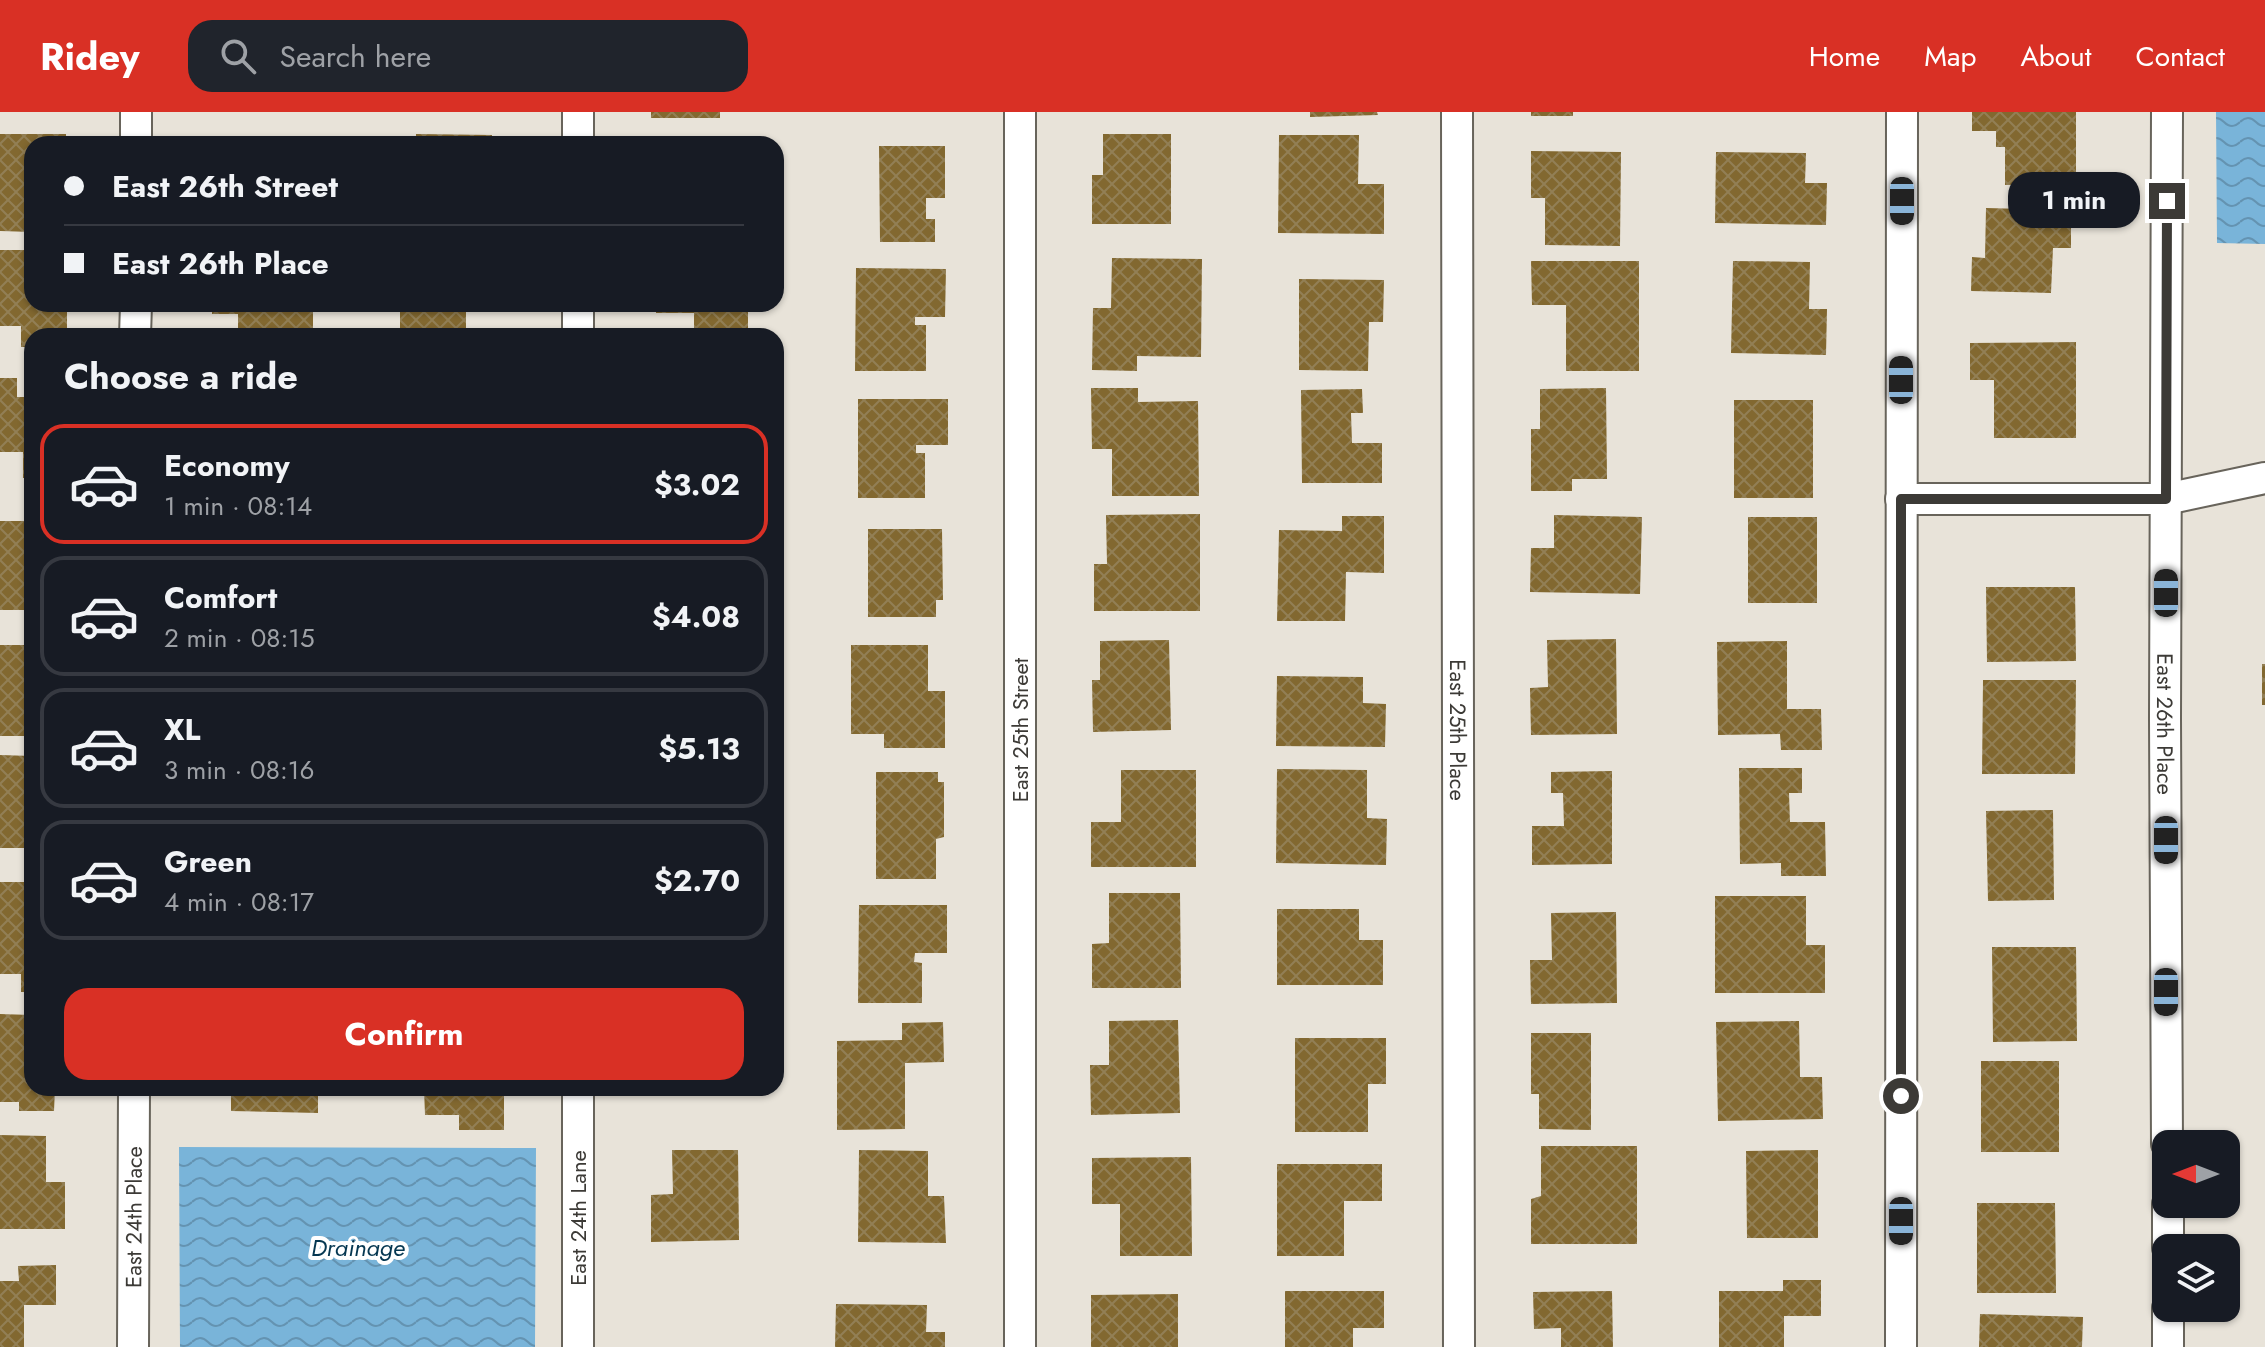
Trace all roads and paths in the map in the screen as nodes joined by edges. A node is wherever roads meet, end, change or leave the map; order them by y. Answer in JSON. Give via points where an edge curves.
{"nodes":[{"id":1,"x":136,"y":112,"type":"edge"},
{"id":2,"x":578,"y":112,"type":"edge"},
{"id":3,"x":1020,"y":112,"type":"edge"},
{"id":4,"x":1457,"y":112,"type":"edge"},
{"id":5,"x":1902,"y":112,"type":"edge"},
{"id":6,"x":2167,"y":112,"type":"edge"},
{"id":7,"x":136,"y":136,"type":"edge"},
{"id":8,"x":578,"y":136,"type":"edge"},
{"id":9,"x":2265,"y":478,"type":"edge"},
{"id":10,"x":1901,"y":499,"type":"junction"},
{"id":11,"x":2166,"y":499,"type":"junction"},
{"id":12,"x":134,"y":1096,"type":"edge"},
{"id":13,"x":578,"y":1096,"type":"edge"},
{"id":14,"x":2167,"y":1130,"type":"edge"},
{"id":15,"x":2168,"y":1322,"type":"edge"},
{"id":16,"x":133,"y":1347,"type":"edge"},
{"id":17,"x":578,"y":1347,"type":"edge"},
{"id":18,"x":1020,"y":1347,"type":"edge"},
{"id":19,"x":1459,"y":1347,"type":"edge"},
{"id":20,"x":1901,"y":1347,"type":"edge"},
{"id":21,"x":2168,"y":1347,"type":"edge"}],
"edges":[{"from":1,"to":7,"type":"street"},
{"from":2,"to":8,"type":"street"},
{"from":3,"to":18,"type":"street","name":"East 25th Street"},
{"from":4,"to":19,"type":"street","name":"East 25th Place"},
{"from":5,"to":10,"type":"street"},
{"from":6,"to":11,"type":"street","name":"East 26th Place"},
{"from":9,"to":11,"type":"street"},
{"from":10,"to":11,"type":"street"},
{"from":10,"to":20,"type":"street"},
{"from":11,"to":14,"type":"street","name":"East 26th Place"},
{"from":12,"to":16,"type":"street","name":"East 24th Place"},
{"from":13,"to":17,"type":"street","name":"East 24th Lane"},
{"from":15,"to":21,"type":"street"}]}
